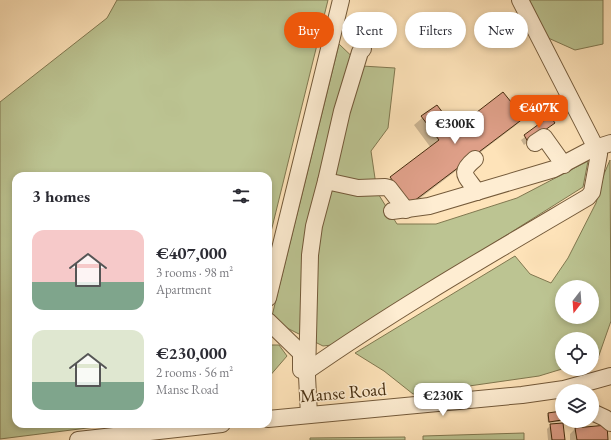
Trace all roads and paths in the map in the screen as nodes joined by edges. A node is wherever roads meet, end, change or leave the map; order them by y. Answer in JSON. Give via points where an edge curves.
{"nodes":[{"id":1,"x":341,"y":0,"type":"edge"},
{"id":2,"x":520,"y":0,"type":"edge"},
{"id":3,"x":362,"y":50,"type":"dead end"},
{"id":4,"x":545,"y":136,"type":"dead end"},
{"id":5,"x":611,"y":143,"type":"edge"},
{"id":6,"x":596,"y":148,"type":"junction"},
{"id":7,"x":475,"y":159,"type":"dead end"},
{"id":8,"x":564,"y":165,"type":"junction"},
{"id":9,"x":326,"y":181,"type":"junction"},
{"id":10,"x":477,"y":192,"type":"junction"},
{"id":11,"x":272,"y":282,"type":"edge"},
{"id":12,"x":272,"y":325,"type":"edge"},
{"id":13,"x":307,"y":371,"type":"junction"},
{"id":14,"x":611,"y":376,"type":"edge"},
{"id":15,"x":585,"y":384,"type":"edge"},
{"id":16,"x":555,"y":391,"type":"edge"},
{"id":17,"x":309,"y":415,"type":"junction"},
{"id":18,"x":599,"y":415,"type":"edge"},
{"id":19,"x":272,"y":419,"type":"edge"},
{"id":20,"x":611,"y":423,"type":"edge"},
{"id":21,"x":186,"y":428,"type":"edge"},
{"id":22,"x":78,"y":440,"type":"edge"}],
"edges":[{"from":1,"to":11,"type":"street"},
{"from":2,"to":6,"type":"street"},
{"from":3,"to":9,"type":"street","via":[[342,111]]},
{"from":4,"to":8,"type":"street"},
{"from":5,"to":6,"type":"street"},
{"from":6,"to":8,"type":"street"},
{"from":6,"to":13,"type":"street","via":[[599,154],[592,192],[588,197],[476,263]]},
{"from":7,"to":10,"type":"street","via":[[465,171]]},
{"from":8,"to":10,"type":"street"},
{"from":9,"to":10,"type":"street","via":[[358,188],[386,186],[399,211],[429,206]]},
{"from":9,"to":13,"type":"street","via":[[314,226],[310,254]]},
{"from":12,"to":13,"type":"street","via":[[301,353],[301,370]]},
{"from":13,"to":17,"type":"street"},
{"from":14,"to":15,"type":"street","name":"Manse Road"},
{"from":16,"to":17,"type":"street","name":"Manse Road"},
{"from":17,"to":19,"type":"street","name":"Manse Road"},
{"from":18,"to":20,"type":"street"},
{"from":21,"to":22,"type":"street"}]}
